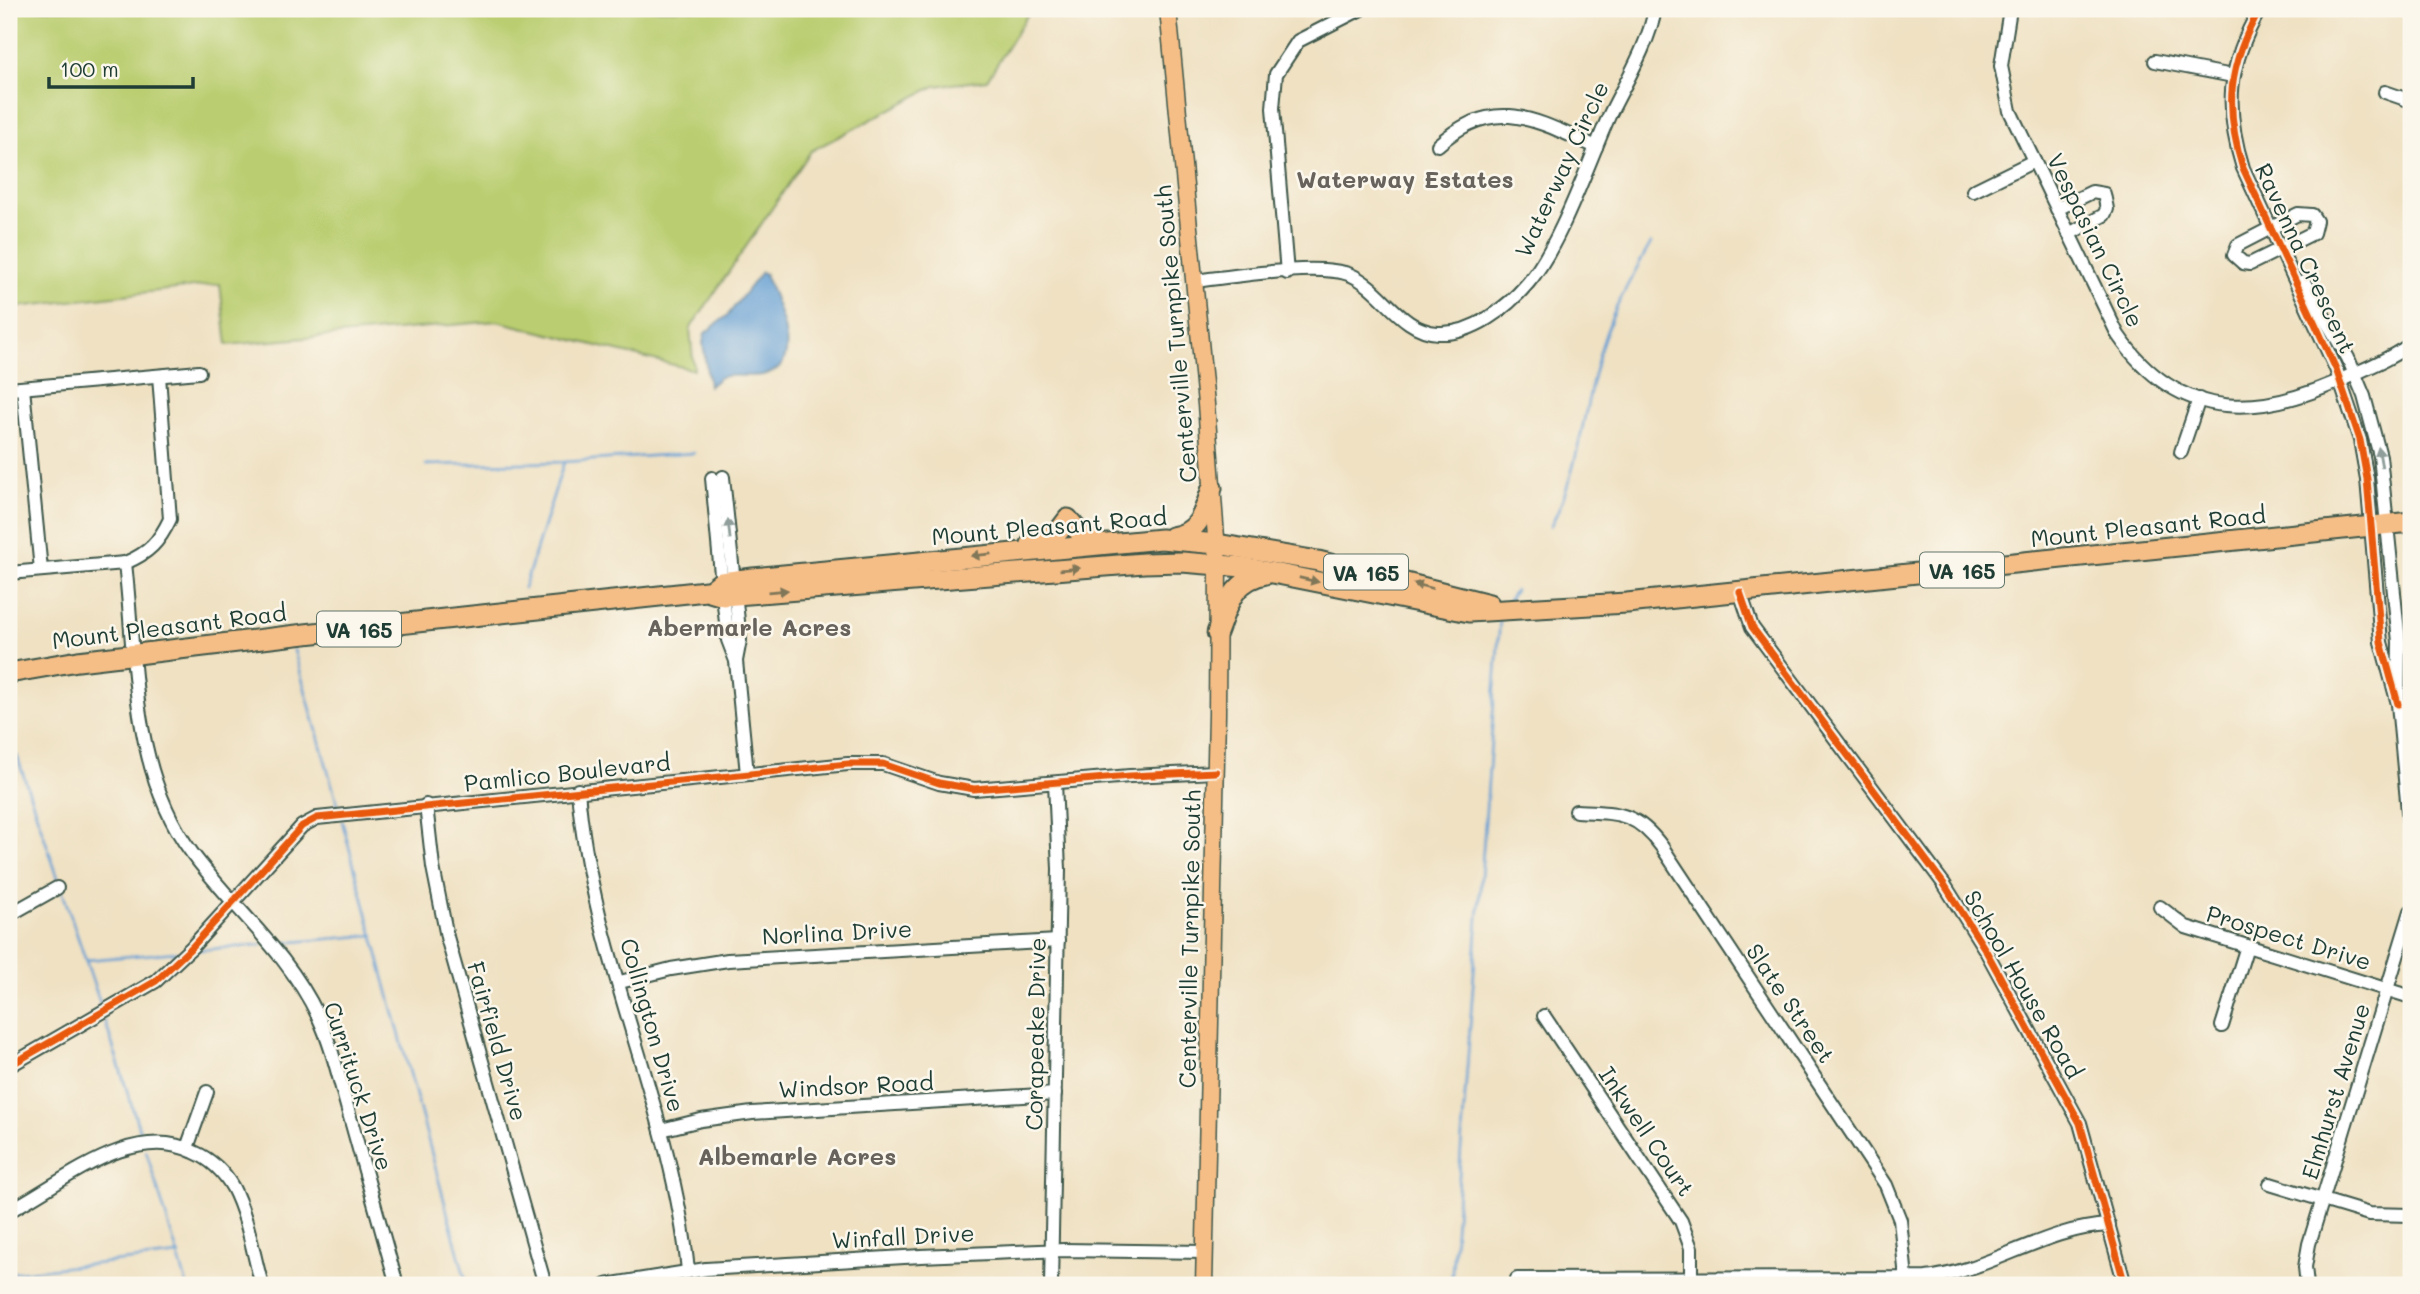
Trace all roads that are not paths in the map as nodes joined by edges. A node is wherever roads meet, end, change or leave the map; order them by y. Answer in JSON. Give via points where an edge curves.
{"nodes":[{"id":1,"x":1168,"y":9,"type":"edge"},
{"id":2,"x":1361,"y":9,"type":"edge"},
{"id":3,"x":1655,"y":9,"type":"edge"},
{"id":4,"x":2009,"y":9,"type":"edge"},
{"id":5,"x":2260,"y":9,"type":"edge"},
{"id":6,"x":2155,"y":61,"type":"dead end"},
{"id":7,"x":2232,"y":76,"type":"junction"},
{"id":8,"x":2385,"y":92,"type":"dead end"},
{"id":9,"x":2411,"y":101,"type":"edge"},
{"id":10,"x":1438,"y":145,"type":"dead end"},
{"id":11,"x":1595,"y":147,"type":"junction"},
{"id":12,"x":2034,"y":161,"type":"junction"},
{"id":13,"x":1973,"y":191,"type":"dead end"},
{"id":14,"x":2057,"y":209,"type":"junction"},
{"id":15,"x":2272,"y":228,"type":"junction"},
{"id":16,"x":2069,"y":234,"type":"junction"},
{"id":17,"x":2282,"y":248,"type":"junction"},
{"id":18,"x":1287,"y":272,"type":"junction"},
{"id":19,"x":1193,"y":281,"type":"junction"},
{"id":20,"x":2411,"y":344,"type":"edge"},
{"id":21,"x":199,"y":372,"type":"dead end"},
{"id":22,"x":2355,"y":374,"type":"junction"},
{"id":23,"x":159,"y":376,"type":"junction"},
{"id":24,"x":2340,"y":381,"type":"junction"},
{"id":25,"x":23,"y":388,"type":"junction"},
{"id":26,"x":9,"y":389,"type":"edge"},
{"id":27,"x":2199,"y":399,"type":"junction"},
{"id":28,"x":2181,"y":453,"type":"dead end"},
{"id":29,"x":718,"y":478,"type":"dead end"},
{"id":30,"x":1212,"y":488,"type":"junction"},
{"id":31,"x":2411,"y":522,"type":"edge"},
{"id":32,"x":2380,"y":525,"type":"junction"},
{"id":33,"x":1161,"y":539,"type":"junction"},
{"id":34,"x":1217,"y":544,"type":"junction"},
{"id":35,"x":1013,"y":551,"type":"junction"},
{"id":36,"x":125,"y":563,"type":"junction"},
{"id":37,"x":1218,"y":564,"type":"junction"},
{"id":38,"x":41,"y":570,"type":"junction"},
{"id":39,"x":1276,"y":572,"type":"junction"},
{"id":40,"x":9,"y":573,"type":"edge"},
{"id":41,"x":1009,"y":575,"type":"junction"},
{"id":42,"x":725,"y":589,"type":"junction"},
{"id":43,"x":1740,"y":592,"type":"junction"},
{"id":44,"x":1513,"y":609,"type":"junction"},
{"id":45,"x":1217,"y":633,"type":"junction"},
{"id":46,"x":136,"y":655,"type":"junction"},
{"id":47,"x":9,"y":673,"type":"edge"},
{"id":48,"x":1216,"y":772,"type":"junction"},
{"id":49,"x":747,"y":774,"type":"junction"},
{"id":50,"x":1055,"y":783,"type":"junction"},
{"id":51,"x":578,"y":790,"type":"junction"},
{"id":52,"x":426,"y":805,"type":"junction"},
{"id":53,"x":1576,"y":811,"type":"dead end"},
{"id":54,"x":2411,"y":844,"type":"edge"},
{"id":55,"x":57,"y":888,"type":"dead end"},
{"id":56,"x":233,"y":901,"type":"junction"},
{"id":57,"x":2160,"y":907,"type":"dead end"},
{"id":58,"x":2411,"y":911,"type":"edge"},
{"id":59,"x":9,"y":915,"type":"edge"},
{"id":60,"x":1058,"y":941,"type":"junction"},
{"id":61,"x":2247,"y":946,"type":"junction"},
{"id":62,"x":620,"y":982,"type":"junction"},
{"id":63,"x":2388,"y":990,"type":"junction"},
{"id":64,"x":2411,"y":998,"type":"edge"},
{"id":65,"x":1544,"y":1016,"type":"dead end"},
{"id":66,"x":2222,"y":1026,"type":"dead end"},
{"id":67,"x":9,"y":1066,"type":"edge"},
{"id":68,"x":207,"y":1092,"type":"dead end"},
{"id":69,"x":1055,"y":1094,"type":"junction"},
{"id":70,"x":661,"y":1130,"type":"junction"},
{"id":71,"x":187,"y":1148,"type":"junction"},
{"id":72,"x":2270,"y":1184,"type":"dead end"},
{"id":73,"x":2323,"y":1201,"type":"junction"},
{"id":74,"x":9,"y":1210,"type":"edge"},
{"id":75,"x":2411,"y":1215,"type":"edge"},
{"id":76,"x":2109,"y":1225,"type":"junction"},
{"id":77,"x":1051,"y":1250,"type":"junction"},
{"id":78,"x":1205,"y":1252,"type":"junction"},
{"id":79,"x":688,"y":1271,"type":"junction"},
{"id":80,"x":1906,"y":1278,"type":"junction"},
{"id":81,"x":1517,"y":1279,"type":"dead end"},
{"id":82,"x":1691,"y":1279,"type":"junction"},
{"id":83,"x":262,"y":1285,"type":"edge"},
{"id":84,"x":397,"y":1285,"type":"edge"},
{"id":85,"x":545,"y":1285,"type":"edge"},
{"id":86,"x":606,"y":1285,"type":"edge"},
{"id":87,"x":1051,"y":1285,"type":"edge"},
{"id":88,"x":1204,"y":1285,"type":"edge"},
{"id":89,"x":2125,"y":1285,"type":"edge"},
{"id":90,"x":2307,"y":1285,"type":"edge"}],
"edges":[{"from":1,"to":19,"type":"main road","name":"Centerville Turnpike South"},
{"from":2,"to":18,"type":"street","via":[[1298,41],[1276,74],[1273,108]]},
{"from":3,"to":11,"type":"street","name":"Waterway Circle"},
{"from":4,"to":12,"type":"street","name":"Vespasian Circle","via":[[2002,87]]},
{"from":5,"to":7,"type":"street","name":"Ravenna Crescent"},
{"from":6,"to":7,"type":"street"},
{"from":7,"to":15,"type":"street","name":"Ravenna Crescent","via":[[2237,149]]},
{"from":8,"to":9,"type":"street"},
{"from":10,"to":11,"type":"street","via":[[1471,121],[1502,114],[1536,121]]},
{"from":11,"to":18,"type":"street","name":"Waterway Circle","via":[[1542,265],[1509,302],[1470,326],[1446,333],[1427,331],[1409,323],[1354,276],[1337,271]]},
{"from":12,"to":13,"type":"street"},
{"from":12,"to":14,"type":"street","name":"Vespasian Circle"},
{"from":14,"to":16,"type":"street","name":"Vespasian Circle"},
{"from":14,"to":16,"type":"street","via":[[2092,192],[2104,194],[2107,200],[2104,215]]},
{"from":15,"to":17,"type":"street","name":"Ravenna Crescent"},
{"from":15,"to":17,"type":"street","via":[[2298,214],[2312,215],[2316,221],[2313,233]]},
{"from":15,"to":17,"type":"street","via":[[2238,244],[2234,255],[2250,264]]},
{"from":16,"to":27,"type":"street","name":"Vespasian Circle","via":[[2133,357]]},
{"from":17,"to":22,"type":"street","name":"Ravenna Crescent","via":[[2330,323]]},
{"from":17,"to":24,"type":"street","name":"Ravenna Crescent"},
{"from":18,"to":19,"type":"street","name":"Waterway Circle"},
{"from":19,"to":30,"type":"main road","name":"Centerville Turnpike South"},
{"from":20,"to":22,"type":"street","name":"Vespasian Circle"},
{"from":21,"to":23,"type":"street"},
{"from":22,"to":24,"type":"street","name":"Vespasian Circle"},
{"from":32,"to":22,"type":"street","name":"Ravenna Crescent","one_way":true,"via":[[2376,432]]},
{"from":23,"to":25,"type":"street"},
{"from":23,"to":36,"type":"street","via":[[170,519],[160,540],[143,556]]},
{"from":24,"to":27,"type":"street","name":"Vespasian Circle","via":[[2262,407],[2227,407]]},
{"from":24,"to":32,"type":"street","name":"Ravenna Crescent"},
{"from":25,"to":26,"type":"street"},
{"from":25,"to":38,"type":"street"},
{"from":27,"to":28,"type":"street"},
{"from":29,"to":42,"type":"street"},
{"from":30,"to":33,"type":"highway","via":[[1194,528],[1183,536]]},
{"from":30,"to":34,"type":"main road","name":"Centerville Turnpike South"},
{"from":31,"to":32,"type":"highway","name":"Mount Pleasant Road","number":"VA 165"},
{"from":32,"to":43,"type":"highway","name":"Mount Pleasant Road","number":"VA 165"},
{"from":32,"to":54,"type":"street","via":[[2381,642],[2398,704]]},
{"from":33,"to":34,"type":"highway","name":"Mount Pleasant Road","number":"VA 165"},
{"from":33,"to":35,"type":"highway","name":"Mount Pleasant Road","number":"VA 165","via":[[1098,543],[1082,536],[1069,519],[1059,531]]},
{"from":34,"to":37,"type":"main road","name":"Centerville Turnpike South"},
{"from":44,"to":34,"type":"highway","name":"Mount Pleasant Road","number":"VA 165","one_way":true,"via":[[1318,561]]},
{"from":35,"to":41,"type":"highway"},
{"from":35,"to":42,"type":"highway","name":"Mount Pleasant Road","number":"VA 165","one_way":true},
{"from":36,"to":38,"type":"street"},
{"from":36,"to":46,"type":"street","name":"Currituck Drive"},
{"from":37,"to":39,"type":"highway","name":"Mount Pleasant Road","number":"VA 165"},
{"from":41,"to":37,"type":"highway","name":"Mount Pleasant Road","number":"VA 165","one_way":true,"via":[[1144,563]]},
{"from":37,"to":45,"type":"main road","name":"Centerville Turnpike South"},
{"from":38,"to":40,"type":"street"},
{"from":39,"to":44,"type":"highway","name":"Mount Pleasant Road","number":"VA 165","one_way":true,"via":[[1433,607],[1469,612]]},
{"from":39,"to":45,"type":"highway","via":[[1241,583]]},
{"from":42,"to":41,"type":"highway","name":"Mount Pleasant Road","number":"VA 165","one_way":true},
{"from":42,"to":46,"type":"highway","name":"Mount Pleasant Road","number":"VA 165"},
{"from":42,"to":49,"type":"street"},
{"from":43,"to":44,"type":"highway","name":"Mount Pleasant Road","number":"VA 165"},
{"from":43,"to":76,"type":"street","name":"School House Road","via":[[1752,627],[1944,884],[1986,951],[2080,1123]]},
{"from":45,"to":48,"type":"main road","name":"Centerville Turnpike South"},
{"from":46,"to":47,"type":"highway","name":"Mount Pleasant Road","number":"VA 165"},
{"from":46,"to":56,"type":"street","name":"Currituck Drive","via":[[146,750],[162,799],[191,851]]},
{"from":48,"to":50,"type":"street","name":"Pamlico Boulevard"},
{"from":48,"to":78,"type":"main road","name":"Centerville Turnpike South"},
{"from":49,"to":50,"type":"street","name":"Pamlico Boulevard","via":[[862,763],[898,767],[939,783],[974,789]]},
{"from":49,"to":51,"type":"street","name":"Pamlico Boulevard"},
{"from":50,"to":60,"type":"street","name":"Corapeake Drive"},
{"from":51,"to":52,"type":"street","name":"Pamlico Boulevard"},
{"from":51,"to":62,"type":"street","name":"Collington Drive","via":[[586,854]]},
{"from":52,"to":56,"type":"street","name":"Pamlico Boulevard","via":[[327,815],[308,822]]},
{"from":52,"to":85,"type":"street","name":"Fairfield Drive","via":[[447,937]]},
{"from":53,"to":80,"type":"street","name":"Slate Street","via":[[1627,816],[1644,825],[1662,847],[1886,1185],[1900,1220]]},
{"from":55,"to":59,"type":"street"},
{"from":56,"to":67,"type":"street","name":"Pamlico Boulevard","via":[[156,981]]},
{"from":56,"to":84,"type":"street","name":"Currituck Drive","via":[[288,964],[318,1016]]},
{"from":57,"to":61,"type":"street","name":"Prospect Drive","via":[[2186,927]]},
{"from":58,"to":63,"type":"street","name":"Elmhurst Avenue"},
{"from":60,"to":62,"type":"street","name":"Norlina Drive","via":[[728,960]]},
{"from":60,"to":69,"type":"street","name":"Corapeake Drive"},
{"from":61,"to":63,"type":"street","name":"Prospect Drive"},
{"from":61,"to":66,"type":"street"},
{"from":62,"to":70,"type":"street","name":"Collington Drive"},
{"from":63,"to":64,"type":"street","name":"Prospect Drive"},
{"from":63,"to":73,"type":"street","name":"Elmhurst Avenue"},
{"from":65,"to":82,"type":"street","name":"Inkwell Court","via":[[1681,1221],[1691,1248]]},
{"from":68,"to":71,"type":"street"},
{"from":69,"to":70,"type":"street","name":"Windsor Road","via":[[752,1112]]},
{"from":69,"to":77,"type":"street","name":"Corapeake Drive"},
{"from":70,"to":79,"type":"street","name":"Collington Drive","via":[[675,1181]]},
{"from":71,"to":74,"type":"street","via":[[158,1142],[132,1145]]},
{"from":71,"to":83,"type":"street","via":[[218,1168],[233,1189]]},
{"from":72,"to":73,"type":"street"},
{"from":73,"to":75,"type":"street","via":[[2379,1215]]},
{"from":73,"to":90,"type":"street","name":"Elmhurst Avenue","via":[[2306,1255]]},
{"from":76,"to":80,"type":"street","via":[[2060,1234],[1950,1274]]},
{"from":76,"to":89,"type":"street","name":"School House Road"},
{"from":77,"to":78,"type":"street","name":"Winfall Drive"},
{"from":77,"to":79,"type":"street","name":"Winfall Drive"},
{"from":77,"to":87,"type":"street","name":"Corapeake Drive"},
{"from":78,"to":88,"type":"main road","name":"Centerville Turnpike South"},
{"from":79,"to":86,"type":"street","name":"Winfall Drive"},
{"from":80,"to":82,"type":"street"},
{"from":81,"to":82,"type":"street"}]}
